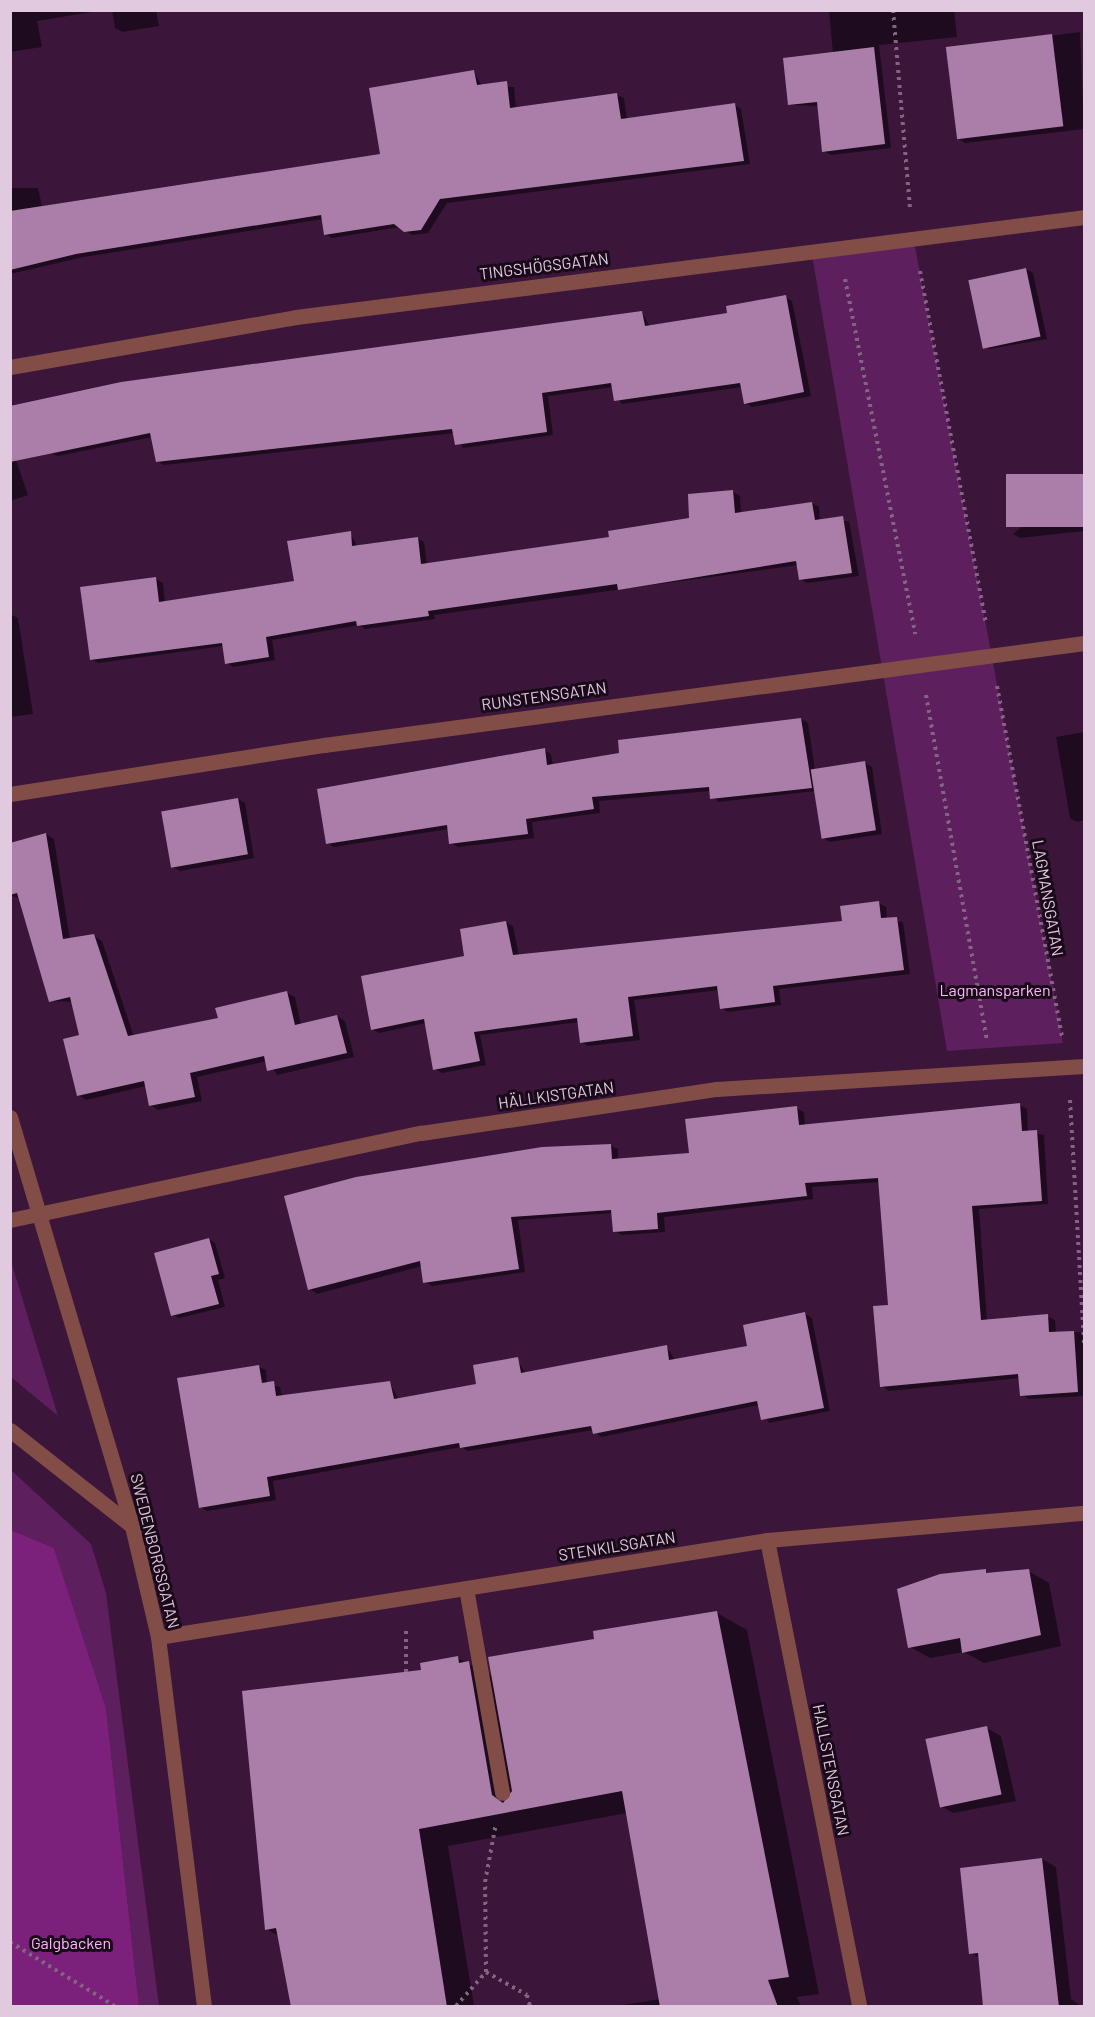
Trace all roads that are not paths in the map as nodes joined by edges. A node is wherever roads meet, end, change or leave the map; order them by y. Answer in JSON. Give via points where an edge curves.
{"nodes":[{"id":1,"x":1084,"y":218,"type":"edge"},
{"id":2,"x":10,"y":367,"type":"edge"},
{"id":3,"x":1084,"y":643,"type":"edge"},
{"id":4,"x":10,"y":794,"type":"edge"},
{"id":5,"x":1084,"y":1066,"type":"edge"},
{"id":6,"x":10,"y":1118,"type":"edge"},
{"id":7,"x":41,"y":1216,"type":"junction"},
{"id":8,"x":10,"y":1220,"type":"edge"},
{"id":9,"x":10,"y":1430,"type":"edge"},
{"id":10,"x":1084,"y":1514,"type":"edge"},
{"id":11,"x":132,"y":1526,"type":"junction"},
{"id":12,"x":767,"y":1540,"type":"junction"},
{"id":13,"x":466,"y":1588,"type":"junction"},
{"id":14,"x":158,"y":1637,"type":"junction"},
{"id":15,"x":502,"y":1793,"type":"road end"},
{"id":16,"x":204,"y":2007,"type":"edge"},
{"id":17,"x":859,"y":2007,"type":"edge"}],
"edges":[{"from":1,"to":2,"type":"street","name":"TINGSHÖGSGATAN","via":[[296,317]]},
{"from":3,"to":4,"type":"street","name":"RUNSTENSGATAN","via":[[991,652]]},
{"from":5,"to":7,"type":"street","name":"HÄLLKISTGATAN","via":[[717,1089],[421,1133]]},
{"from":6,"to":7,"type":"street","name":"SWEDENBORGSGATAN"},
{"from":7,"to":8,"type":"street","name":"HÄLLKISTGATAN"},
{"from":7,"to":11,"type":"street","name":"SWEDENBORGSGATAN"},
{"from":9,"to":11,"type":"street"},
{"from":10,"to":12,"type":"street","name":"STENKILSGATAN"},
{"from":11,"to":14,"type":"street","name":"SWEDENBORGSGATAN"},
{"from":12,"to":13,"type":"street","name":"STENKILSGATAN"},
{"from":12,"to":17,"type":"street","name":"HALLSTENSGATAN"},
{"from":13,"to":14,"type":"street","name":"STENKILSGATAN"},
{"from":13,"to":15,"type":"street"},
{"from":14,"to":16,"type":"street","name":"SWEDENBORGSGATAN"}]}
